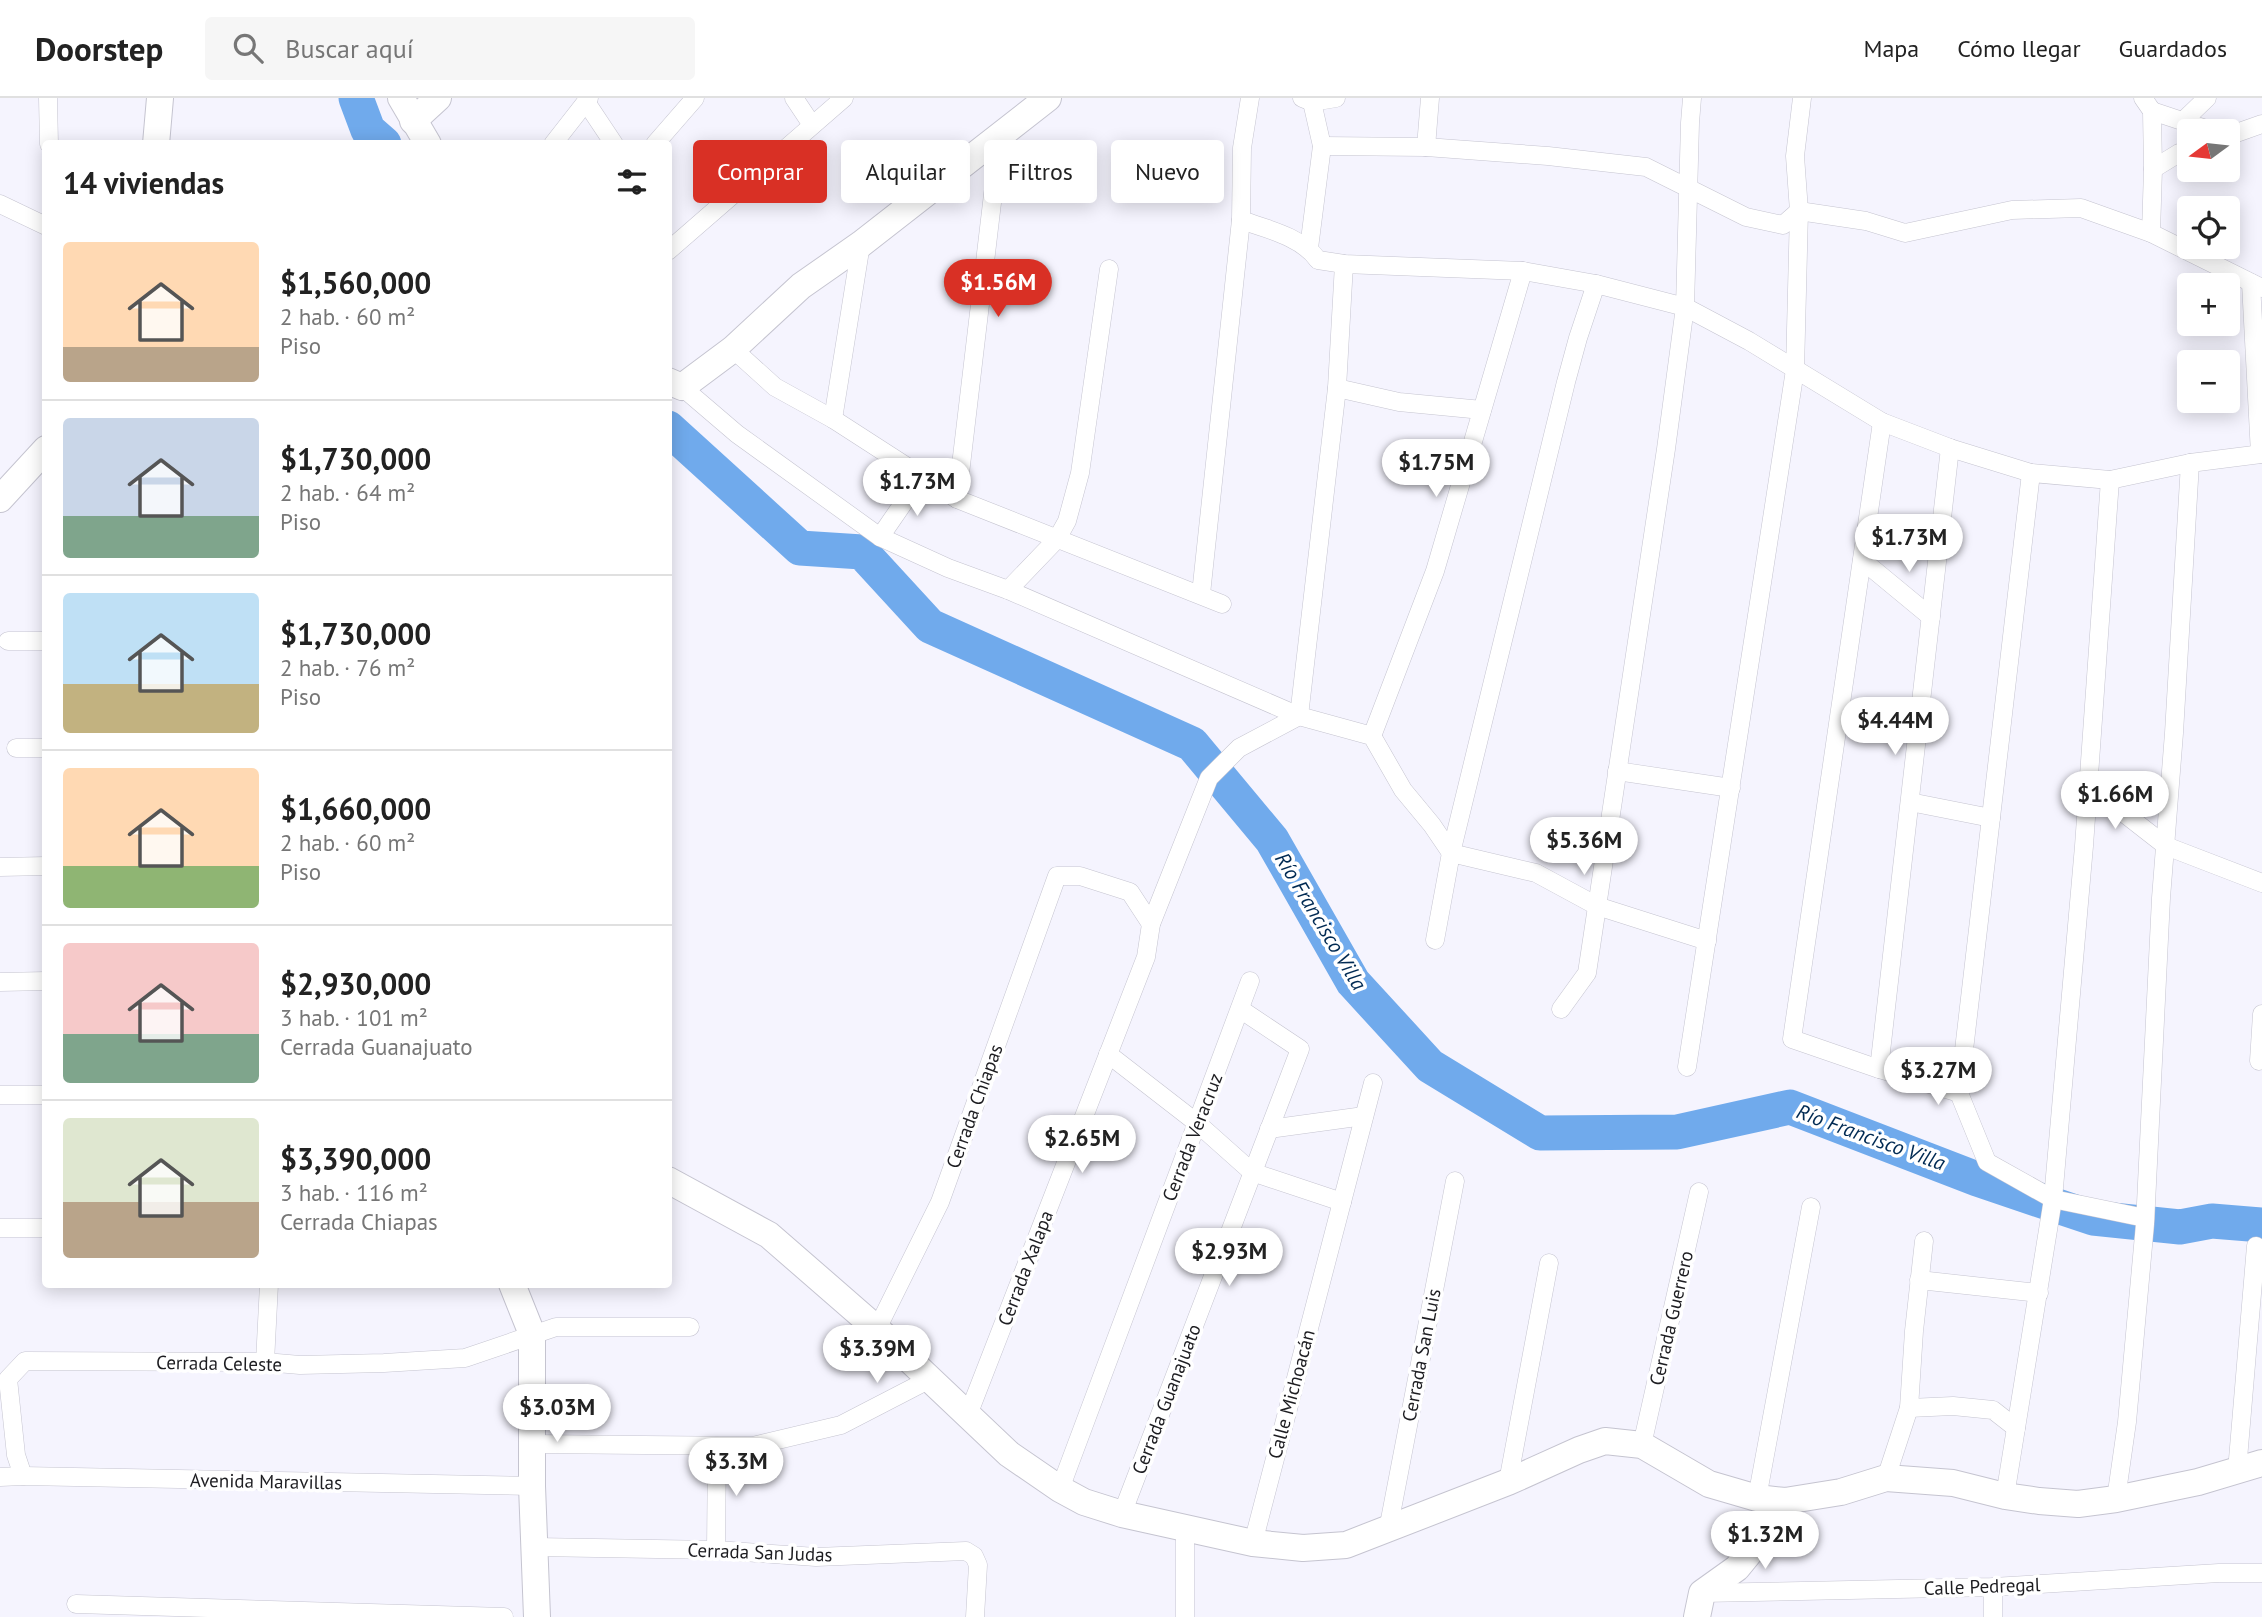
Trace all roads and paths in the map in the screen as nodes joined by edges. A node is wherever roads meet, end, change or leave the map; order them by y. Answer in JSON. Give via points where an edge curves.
{"nodes":[{"id":1,"x":48,"y":98,"type":"edge"},
{"id":2,"x":160,"y":98,"type":"edge"},
{"id":3,"x":401,"y":98,"type":"edge"},
{"id":4,"x":438,"y":98,"type":"edge"},
{"id":5,"x":695,"y":98,"type":"edge"},
{"id":6,"x":794,"y":98,"type":"edge"},
{"id":7,"x":844,"y":98,"type":"edge"},
{"id":8,"x":1048,"y":98,"type":"edge"},
{"id":9,"x":1250,"y":98,"type":"edge"},
{"id":10,"x":1336,"y":98,"type":"edge"},
{"id":11,"x":1430,"y":98,"type":"edge"},
{"id":12,"x":1692,"y":98,"type":"edge"},
{"id":13,"x":1802,"y":98,"type":"edge"},
{"id":14,"x":2207,"y":98,"type":"edge"},
{"id":15,"x":588,"y":100,"type":"edge"},
{"id":16,"x":1307,"y":100,"type":"edge"},
{"id":17,"x":2148,"y":104,"type":"edge"},
{"id":18,"x":2179,"y":119,"type":"edge"},
{"id":19,"x":2185,"y":119,"type":"edge"},
{"id":20,"x":413,"y":121,"type":"junction"},
{"id":21,"x":2262,"y":124,"type":"edge"},
{"id":22,"x":812,"y":125,"type":"junction"},
{"id":23,"x":2240,"y":132,"type":"edge"},
{"id":24,"x":1000,"y":135,"type":"junction"},
{"id":25,"x":49,"y":140,"type":"edge"},
{"id":26,"x":156,"y":140,"type":"edge"},
{"id":27,"x":425,"y":140,"type":"edge"},
{"id":28,"x":556,"y":140,"type":"edge"},
{"id":29,"x":612,"y":140,"type":"edge"},
{"id":30,"x":658,"y":140,"type":"edge"},
{"id":31,"x":1322,"y":146,"type":"junction"},
{"id":32,"x":1426,"y":148,"type":"junction"},
{"id":33,"x":2177,"y":154,"type":"edge"},
{"id":34,"x":2153,"y":169,"type":"junction"},
{"id":35,"x":1688,"y":187,"type":"junction"},
{"id":36,"x":0,"y":204,"type":"edge"},
{"id":37,"x":1799,"y":211,"type":"junction"},
{"id":38,"x":1241,"y":219,"type":"junction"},
{"id":39,"x":42,"y":224,"type":"edge"},
{"id":40,"x":2151,"y":233,"type":"junction"},
{"id":41,"x":672,"y":243,"type":"edge"},
{"id":42,"x":861,"y":244,"type":"junction"},
{"id":43,"x":1309,"y":248,"type":"junction"},
{"id":44,"x":1344,"y":264,"type":"junction"},
{"id":45,"x":1109,"y":269,"type":"dead end"},
{"id":46,"x":1523,"y":271,"type":"junction"},
{"id":47,"x":1596,"y":284,"type":"junction"},
{"id":48,"x":2257,"y":286,"type":"edge"},
{"id":49,"x":1685,"y":307,"type":"junction"},
{"id":50,"x":733,"y":349,"type":"junction"},
{"id":51,"x":1795,"y":370,"type":"junction"},
{"id":52,"x":675,"y":384,"type":"edge"},
{"id":53,"x":1337,"y":388,"type":"junction"},
{"id":54,"x":1482,"y":410,"type":"junction"},
{"id":55,"x":833,"y":419,"type":"junction"},
{"id":56,"x":1882,"y":422,"type":"junction"},
{"id":57,"x":1950,"y":449,"type":"junction"},
{"id":58,"x":42,"y":453,"type":"edge"},
{"id":59,"x":2261,"y":454,"type":"edge"},
{"id":60,"x":2190,"y":463,"type":"junction"},
{"id":61,"x":2031,"y":473,"type":"junction"},
{"id":62,"x":922,"y":476,"type":"junction"},
{"id":63,"x":2110,"y":480,"type":"junction"},
{"id":64,"x":0,"y":499,"type":"edge"},
{"id":65,"x":957,"y":499,"type":"junction"},
{"id":66,"x":880,"y":537,"type":"junction"},
{"id":67,"x":1057,"y":539,"type":"junction"},
{"id":68,"x":1862,"y":560,"type":"junction"},
{"id":69,"x":1008,"y":590,"type":"junction"},
{"id":70,"x":1201,"y":594,"type":"junction"},
{"id":71,"x":1222,"y":604,"type":"dead end"},
{"id":72,"x":1931,"y":617,"type":"junction"},
{"id":73,"x":8,"y":641,"type":"dead end"},
{"id":74,"x":42,"y":641,"type":"edge"},
{"id":75,"x":1299,"y":716,"type":"junction"},
{"id":76,"x":1372,"y":736,"type":"junction"},
{"id":77,"x":16,"y":748,"type":"dead end"},
{"id":78,"x":42,"y":748,"type":"edge"},
{"id":79,"x":1618,"y":771,"type":"junction"},
{"id":80,"x":2089,"y":786,"type":"junction"},
{"id":81,"x":1731,"y":788,"type":"junction"},
{"id":82,"x":1910,"y":802,"type":"junction"},
{"id":83,"x":1992,"y":818,"type":"junction"},
{"id":84,"x":2166,"y":846,"type":"junction"},
{"id":85,"x":1451,"y":853,"type":"junction"},
{"id":86,"x":42,"y":866,"type":"edge"},
{"id":87,"x":0,"y":867,"type":"edge"},
{"id":88,"x":2262,"y":883,"type":"edge"},
{"id":89,"x":1597,"y":906,"type":"junction"},
{"id":90,"x":1151,"y":923,"type":"junction"},
{"id":91,"x":1435,"y":940,"type":"dead end"},
{"id":92,"x":1707,"y":941,"type":"junction"},
{"id":93,"x":42,"y":981,"type":"edge"},
{"id":94,"x":1250,"y":981,"type":"dead end"},
{"id":95,"x":0,"y":982,"type":"edge"},
{"id":96,"x":1240,"y":1009,"type":"junction"},
{"id":97,"x":1561,"y":1010,"type":"dead end"},
{"id":98,"x":2262,"y":1014,"type":"edge"},
{"id":99,"x":1108,"y":1054,"type":"junction"},
{"id":100,"x":2259,"y":1062,"type":"dead end"},
{"id":101,"x":1688,"y":1066,"type":"dead end"},
{"id":102,"x":1879,"y":1069,"type":"junction"},
{"id":103,"x":1373,"y":1083,"type":"dead end"},
{"id":104,"x":1959,"y":1093,"type":"junction"},
{"id":105,"x":0,"y":1095,"type":"edge"},
{"id":106,"x":42,"y":1095,"type":"edge"},
{"id":107,"x":1364,"y":1116,"type":"junction"},
{"id":108,"x":1197,"y":1123,"type":"junction"},
{"id":109,"x":1269,"y":1129,"type":"junction"},
{"id":110,"x":1252,"y":1172,"type":"junction"},
{"id":111,"x":1455,"y":1181,"type":"dead end"},
{"id":112,"x":672,"y":1182,"type":"edge"},
{"id":113,"x":1699,"y":1192,"type":"dead end"},
{"id":114,"x":2053,"y":1199,"type":"junction"},
{"id":115,"x":1342,"y":1202,"type":"junction"},
{"id":116,"x":1811,"y":1207,"type":"dead end"},
{"id":117,"x":2145,"y":1219,"type":"junction"},
{"id":118,"x":0,"y":1228,"type":"edge"},
{"id":119,"x":42,"y":1228,"type":"edge"},
{"id":120,"x":1924,"y":1241,"type":"dead end"},
{"id":121,"x":2256,"y":1246,"type":"dead end"},
{"id":122,"x":1549,"y":1263,"type":"dead end"},
{"id":123,"x":1919,"y":1280,"type":"junction"},
{"id":124,"x":269,"y":1288,"type":"edge"},
{"id":125,"x":513,"y":1288,"type":"edge"},
{"id":126,"x":2039,"y":1293,"type":"junction"},
{"id":127,"x":690,"y":1327,"type":"dead end"},
{"id":128,"x":877,"y":1329,"type":"junction"},
{"id":129,"x":532,"y":1334,"type":"junction"},
{"id":130,"x":265,"y":1362,"type":"junction"},
{"id":131,"x":930,"y":1379,"type":"junction"},
{"id":132,"x":1909,"y":1408,"type":"junction"},
{"id":133,"x":968,"y":1415,"type":"junction"},
{"id":134,"x":2016,"y":1428,"type":"junction"},
{"id":135,"x":533,"y":1444,"type":"junction"},
{"id":136,"x":1642,"y":1445,"type":"junction"},
{"id":137,"x":717,"y":1446,"type":"junction"},
{"id":138,"x":2262,"y":1463,"type":"edge"},
{"id":139,"x":2237,"y":1471,"type":"junction"},
{"id":140,"x":23,"y":1476,"type":"junction"},
{"id":141,"x":0,"y":1477,"type":"edge"},
{"id":142,"x":1886,"y":1478,"type":"junction"},
{"id":143,"x":1508,"y":1482,"type":"junction"},
{"id":144,"x":532,"y":1486,"type":"junction"},
{"id":145,"x":1060,"y":1489,"type":"junction"},
{"id":146,"x":2005,"y":1496,"type":"junction"},
{"id":147,"x":1757,"y":1498,"type":"junction"},
{"id":148,"x":2116,"y":1499,"type":"junction"},
{"id":149,"x":1784,"y":1501,"type":"junction"},
{"id":150,"x":1122,"y":1514,"type":"junction"},
{"id":151,"x":1185,"y":1528,"type":"junction"},
{"id":152,"x":1388,"y":1530,"type":"junction"},
{"id":153,"x":1252,"y":1543,"type":"junction"},
{"id":154,"x":535,"y":1547,"type":"junction"},
{"id":155,"x":716,"y":1550,"type":"junction"},
{"id":156,"x":2262,"y":1573,"type":"edge"},
{"id":157,"x":1993,"y":1587,"type":"junction"},
{"id":158,"x":76,"y":1604,"type":"dead end"},
{"id":159,"x":1699,"y":1605,"type":"edge"},
{"id":160,"x":504,"y":1617,"type":"edge"},
{"id":161,"x":537,"y":1617,"type":"edge"},
{"id":162,"x":975,"y":1617,"type":"edge"},
{"id":163,"x":1185,"y":1617,"type":"edge"},
{"id":164,"x":1993,"y":1617,"type":"edge"}],
"edges":[{"from":1,"to":25,"type":"street"},
{"from":2,"to":26,"type":"main road"},
{"from":3,"to":20,"type":"main road"},
{"from":4,"to":20,"type":"main road"},
{"from":5,"to":30,"type":"street"},
{"from":6,"to":22,"type":"street"},
{"from":7,"to":22,"type":"street"},
{"from":8,"to":24,"type":"main road"},
{"from":9,"to":38,"type":"street","via":[[1242,148]]},
{"from":10,"to":16,"type":"street"},
{"from":11,"to":32,"type":"street"},
{"from":12,"to":35,"type":"street"},
{"from":13,"to":37,"type":"street","via":[[1795,156]]},
{"from":14,"to":19,"type":"street"},
{"from":15,"to":28,"type":"street"},
{"from":15,"to":29,"type":"street"},
{"from":16,"to":31,"type":"street"},
{"from":17,"to":18,"type":"street"},
{"from":17,"to":34,"type":"street"},
{"from":20,"to":27,"type":"main road"},
{"from":21,"to":23,"type":"street"},
{"from":22,"to":41,"type":"street"},
{"from":24,"to":42,"type":"main road"},
{"from":24,"to":65,"type":"street"},
{"from":31,"to":32,"type":"street"},
{"from":31,"to":43,"type":"street"},
{"from":32,"to":35,"type":"street","via":[[1646,167]]},
{"from":33,"to":34,"type":"street"},
{"from":34,"to":40,"type":"street"},
{"from":35,"to":37,"type":"street","via":[[1769,224],[1783,225]]},
{"from":35,"to":49,"type":"street"},
{"from":36,"to":39,"type":"street"},
{"from":37,"to":40,"type":"street","via":[[1866,221],[1905,233],[2012,210],[2081,208]]},
{"from":37,"to":51,"type":"street"},
{"from":38,"to":43,"type":"street"},
{"from":38,"to":70,"type":"street"},
{"from":40,"to":48,"type":"street"},
{"from":42,"to":50,"type":"main road","via":[[801,286]]},
{"from":42,"to":55,"type":"street"},
{"from":43,"to":44,"type":"street","via":[[1318,260]]},
{"from":44,"to":46,"type":"street"},
{"from":44,"to":53,"type":"street"},
{"from":45,"to":67,"type":"street","via":[[1080,473],[1067,521]]},
{"from":46,"to":47,"type":"street"},
{"from":46,"to":54,"type":"street"},
{"from":47,"to":49,"type":"street"},
{"from":47,"to":85,"type":"street","via":[[1566,382]]},
{"from":48,"to":59,"type":"street"},
{"from":49,"to":51,"type":"street"},
{"from":49,"to":79,"type":"street"},
{"from":50,"to":52,"type":"main road"},
{"from":50,"to":55,"type":"street","via":[[775,387]]},
{"from":51,"to":56,"type":"street"},
{"from":51,"to":81,"type":"street"},
{"from":52,"to":66,"type":"street"},
{"from":53,"to":54,"type":"street","via":[[1399,402]]},
{"from":53,"to":75,"type":"street"},
{"from":54,"to":76,"type":"street","via":[[1435,570]]},
{"from":55,"to":62,"type":"street"},
{"from":56,"to":57,"type":"street"},
{"from":56,"to":68,"type":"street"},
{"from":57,"to":61,"type":"street"},
{"from":57,"to":72,"type":"street"},
{"from":58,"to":64,"type":"main road"},
{"from":59,"to":60,"type":"street"},
{"from":60,"to":63,"type":"street"},
{"from":60,"to":84,"type":"street"},
{"from":61,"to":63,"type":"street"},
{"from":61,"to":83,"type":"street"},
{"from":62,"to":65,"type":"street"},
{"from":62,"to":66,"type":"street"},
{"from":63,"to":80,"type":"street"},
{"from":65,"to":67,"type":"street"},
{"from":66,"to":69,"type":"street"},
{"from":67,"to":69,"type":"street"},
{"from":67,"to":70,"type":"street"},
{"from":68,"to":72,"type":"street"},
{"from":68,"to":102,"type":"street","via":[[1792,1039]]},
{"from":69,"to":75,"type":"street"},
{"from":70,"to":71,"type":"street"},
{"from":72,"to":82,"type":"street"},
{"from":73,"to":74,"type":"street"},
{"from":75,"to":76,"type":"street"},
{"from":75,"to":90,"type":"street","name":"Cerrada Xalapa","via":[[1239,748],[1209,778]]},
{"from":76,"to":85,"type":"street","via":[[1403,790]]},
{"from":77,"to":78,"type":"street"},
{"from":79,"to":81,"type":"street"},
{"from":79,"to":89,"type":"street"},
{"from":80,"to":84,"type":"street"},
{"from":80,"to":114,"type":"street"},
{"from":81,"to":92,"type":"street"},
{"from":82,"to":83,"type":"street"},
{"from":82,"to":102,"type":"street"},
{"from":83,"to":104,"type":"street"},
{"from":84,"to":88,"type":"street"},
{"from":84,"to":117,"type":"street"},
{"from":85,"to":89,"type":"street","via":[[1536,873]]},
{"from":85,"to":91,"type":"street"},
{"from":86,"to":87,"type":"street"},
{"from":89,"to":92,"type":"street"},
{"from":89,"to":97,"type":"street","via":[[1587,973]]},
{"from":90,"to":99,"type":"street","name":"Cerrada Xalapa","via":[[1146,957]]},
{"from":90,"to":128,"type":"street","name":"Cerrada Chiapas","via":[[1130,892],[1080,876],[1057,876],[940,1202]]},
{"from":92,"to":101,"type":"street"},
{"from":93,"to":95,"type":"street"},
{"from":94,"to":96,"type":"street","name":"Cerrada Veracruz"},
{"from":96,"to":108,"type":"street","name":"Cerrada Veracruz"},
{"from":96,"to":109,"type":"street","name":"Cerrada Guanajuato","via":[[1300,1049]]},
{"from":98,"to":100,"type":"street"},
{"from":99,"to":108,"type":"street"},
{"from":99,"to":133,"type":"street","name":"Cerrada Xalapa"},
{"from":102,"to":104,"type":"street"},
{"from":103,"to":107,"type":"street","name":"Calle Michoacán"},
{"from":104,"to":114,"type":"street","via":[[1987,1161]]},
{"from":105,"to":106,"type":"street"},
{"from":107,"to":109,"type":"street"},
{"from":107,"to":115,"type":"street","name":"Calle Michoacán"},
{"from":108,"to":110,"type":"street"},
{"from":108,"to":145,"type":"street","name":"Cerrada Veracruz"},
{"from":109,"to":110,"type":"street","name":"Cerrada Guanajuato"},
{"from":110,"to":115,"type":"street"},
{"from":110,"to":150,"type":"street","name":"Cerrada Guanajuato"},
{"from":111,"to":152,"type":"street","name":"Cerrada San Luis"},
{"from":112,"to":128,"type":"main road","via":[[769,1235]]},
{"from":113,"to":136,"type":"street","name":"Cerrada Guerrero"},
{"from":114,"to":117,"type":"street"},
{"from":114,"to":126,"type":"street"},
{"from":115,"to":153,"type":"street","name":"Calle Michoacán"},
{"from":116,"to":147,"type":"street"},
{"from":117,"to":148,"type":"street"},
{"from":118,"to":119,"type":"street"},
{"from":120,"to":123,"type":"street"},
{"from":121,"to":139,"type":"street"},
{"from":122,"to":143,"type":"street"},
{"from":123,"to":126,"type":"street"},
{"from":123,"to":132,"type":"street"},
{"from":124,"to":130,"type":"street"},
{"from":125,"to":129,"type":"main road"},
{"from":126,"to":134,"type":"street"},
{"from":127,"to":129,"type":"street","name":"Cerrada Celeste","via":[[556,1327]]},
{"from":128,"to":131,"type":"main road"},
{"from":129,"to":130,"type":"street","name":"Cerrada Celeste","via":[[465,1358]]},
{"from":129,"to":135,"type":"main road"},
{"from":130,"to":140,"type":"street","name":"Cerrada Celeste","via":[[24,1361],[8,1378],[16,1455]]},
{"from":131,"to":133,"type":"main road"},
{"from":131,"to":137,"type":"street","via":[[841,1425],[753,1446]]},
{"from":132,"to":134,"type":"street","via":[[1993,1410]]},
{"from":132,"to":142,"type":"street"},
{"from":133,"to":145,"type":"main road","via":[[1009,1454]]},
{"from":134,"to":146,"type":"street"},
{"from":135,"to":137,"type":"street"},
{"from":135,"to":144,"type":"main road"},
{"from":136,"to":143,"type":"main road","via":[[1605,1441]]},
{"from":136,"to":147,"type":"main road","via":[[1709,1484]]},
{"from":137,"to":155,"type":"street"},
{"from":138,"to":139,"type":"main road"},
{"from":139,"to":148,"type":"main road"},
{"from":140,"to":141,"type":"street","name":"Avenida Maravillas"},
{"from":140,"to":144,"type":"street","name":"Avenida Maravillas"},
{"from":142,"to":146,"type":"main road","via":[[1953,1483]]},
{"from":142,"to":149,"type":"main road","via":[[1840,1492]]},
{"from":143,"to":152,"type":"main road"},
{"from":144,"to":154,"type":"main road"},
{"from":145,"to":150,"type":"main road"},
{"from":146,"to":148,"type":"main road","via":[[2078,1504]]},
{"from":147,"to":149,"type":"main road"},
{"from":149,"to":159,"type":"main road","via":[[1764,1535]]},
{"from":150,"to":151,"type":"main road"},
{"from":151,"to":153,"type":"main road"},
{"from":151,"to":163,"type":"street"},
{"from":152,"to":153,"type":"main road","via":[[1346,1545],[1303,1548]]},
{"from":154,"to":155,"type":"street","name":"Cerrada San Judas"},
{"from":154,"to":161,"type":"main road"},
{"from":155,"to":162,"type":"street","name":"Cerrada San Judas","via":[[816,1556],[966,1551],[978,1565]]},
{"from":156,"to":157,"type":"street","name":"Calle Pedregal"},
{"from":157,"to":159,"type":"street","name":"Calle Pedregal"},
{"from":157,"to":164,"type":"street"},
{"from":158,"to":160,"type":"street"}]}
